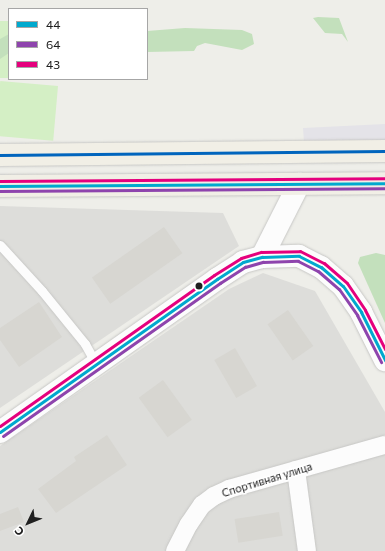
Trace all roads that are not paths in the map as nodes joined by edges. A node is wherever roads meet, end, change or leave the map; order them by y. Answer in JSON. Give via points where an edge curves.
{"nodes":[{"id":1,"x":385,"y":151,"type":"edge"},
{"id":2,"x":0,"y":155,"type":"edge"},
{"id":3,"x":385,"y":183,"type":"edge"},
{"id":4,"x":299,"y":184,"type":"junction"},
{"id":5,"x":0,"y":186,"type":"edge"},
{"id":6,"x":0,"y":245,"type":"edge"},
{"id":7,"x":262,"y":257,"type":"junction"},
{"id":8,"x":385,"y":360,"type":"edge"},
{"id":9,"x":96,"y":364,"type":"junction"},
{"id":10,"x":0,"y":432,"type":"edge"},
{"id":11,"x":385,"y":446,"type":"edge"},
{"id":12,"x":296,"y":470,"type":"junction"},
{"id":13,"x":175,"y":551,"type":"edge"},
{"id":14,"x":307,"y":551,"type":"edge"}],
"edges":[{"from":1,"to":2,"type":"main road"},
{"from":3,"to":4,"type":"main road"},
{"from":4,"to":5,"type":"main road"},
{"from":4,"to":7,"type":"street"},
{"from":6,"to":9,"type":"lane","via":[[42,291]]},
{"from":7,"to":8,"type":"street","via":[[299,256],[321,267],[343,286],[361,312]]},
{"from":7,"to":9,"type":"street","via":[[243,262],[224,274]]},
{"from":9,"to":10,"type":"street"},
{"from":11,"to":12,"type":"street","name":"Спортивная улица"},
{"from":12,"to":13,"type":"street","name":"Спортивная улица","via":[[214,496],[202,505]]},
{"from":12,"to":14,"type":"street"}]}
